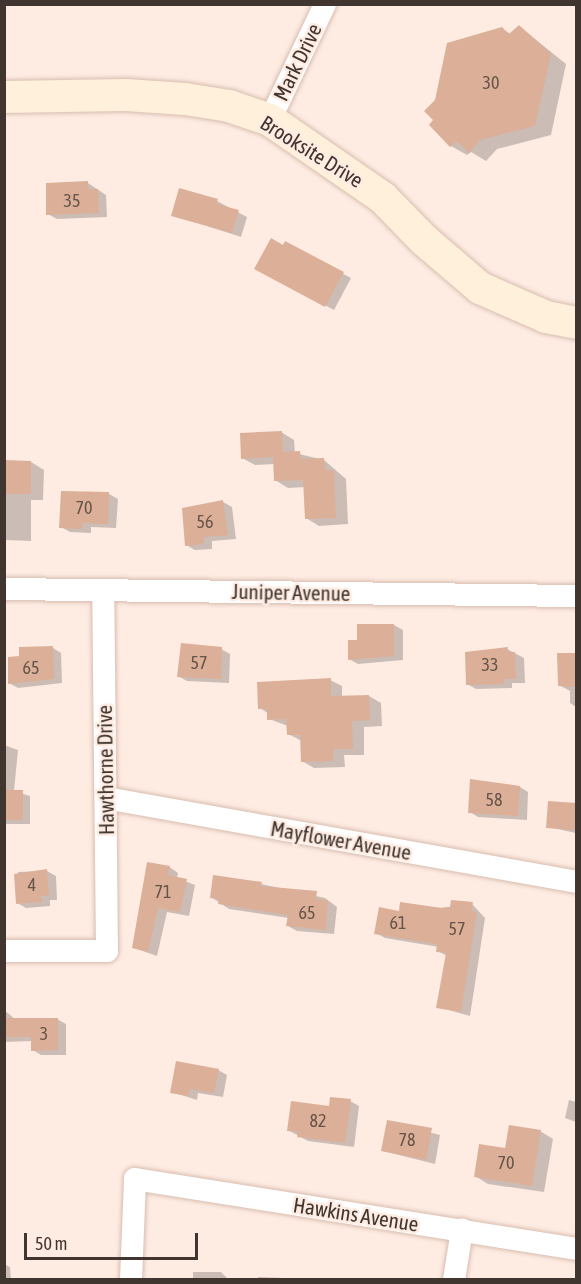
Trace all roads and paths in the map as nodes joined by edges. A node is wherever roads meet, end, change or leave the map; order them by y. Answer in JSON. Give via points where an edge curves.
{"nodes":[{"id":1,"x":325,"y":4,"type":"edge"},
{"id":2,"x":4,"y":97,"type":"edge"},
{"id":3,"x":270,"y":120,"type":"junction"},
{"id":4,"x":576,"y":323,"type":"edge"},
{"id":5,"x":4,"y":589,"type":"edge"},
{"id":6,"x":103,"y":590,"type":"junction"},
{"id":7,"x":576,"y":596,"type":"edge"},
{"id":8,"x":106,"y":798,"type":"junction"},
{"id":9,"x":576,"y":882,"type":"edge"},
{"id":10,"x":4,"y":951,"type":"edge"},
{"id":11,"x":462,"y":1230,"type":"junction"},
{"id":12,"x":576,"y":1249,"type":"edge"},
{"id":13,"x":131,"y":1280,"type":"edge"},
{"id":14,"x":454,"y":1280,"type":"edge"}],
"edges":[{"from":1,"to":3,"type":"street","name":"Mark Drive"},
{"from":2,"to":3,"type":"street","name":"Brooksite Drive","via":[[126,95],[185,99],[229,106]]},
{"from":3,"to":4,"type":"street","name":"Brooksite Drive","via":[[383,198],[480,288],[546,317]]},
{"from":5,"to":6,"type":"street","name":"Juniper Avenue"},
{"from":6,"to":7,"type":"street","name":"Juniper Avenue"},
{"from":6,"to":8,"type":"street","name":"Hawthorne Drive"},
{"from":8,"to":9,"type":"street","name":"Mayflower Avenue"},
{"from":8,"to":10,"type":"street","name":"Hawthorne Drive","via":[[107,951]]},
{"from":11,"to":12,"type":"street","name":"Hawkins Avenue"},
{"from":11,"to":13,"type":"street","name":"Hawkins Avenue","via":[[135,1179]]},
{"from":11,"to":14,"type":"street"}]}
